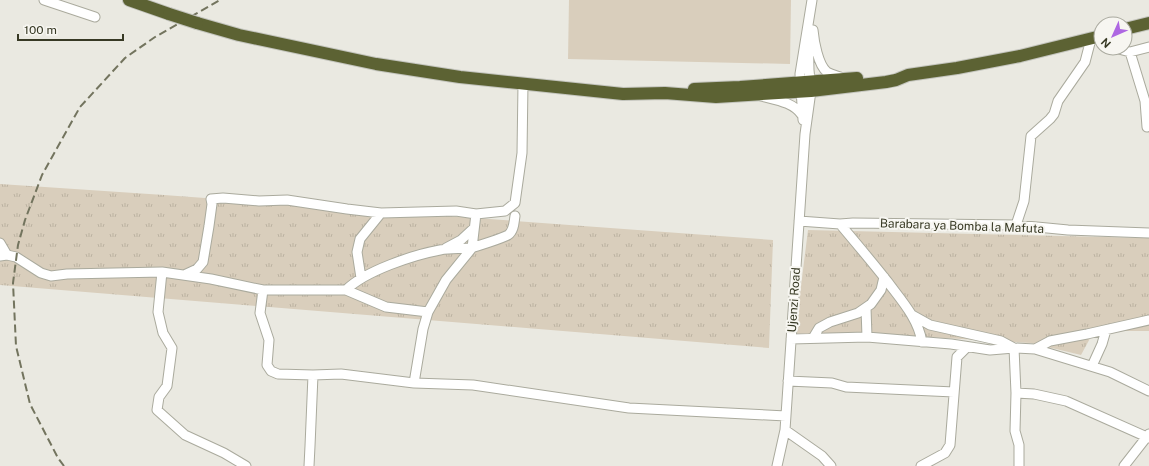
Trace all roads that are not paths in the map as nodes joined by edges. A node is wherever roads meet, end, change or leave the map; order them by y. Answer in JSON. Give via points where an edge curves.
{"nodes":[{"id":1,"x":44,"y":0,"type":"edge"},
{"id":2,"x":129,"y":0,"type":"edge"},
{"id":3,"x":812,"y":0,"type":"edge"},
{"id":4,"x":811,"y":11,"type":"junction"},
{"id":5,"x":95,"y":17,"type":"dead end"},
{"id":6,"x":1149,"y":23,"type":"edge"},
{"id":7,"x":1133,"y":27,"type":"edge"},
{"id":8,"x":1093,"y":39,"type":"edge"},
{"id":9,"x":1093,"y":47,"type":"edge"},
{"id":10,"x":1149,"y":47,"type":"edge"},
{"id":11,"x":1133,"y":51,"type":"edge"},
{"id":12,"x":1131,"y":56,"type":"edge"},
{"id":13,"x":908,"y":75,"type":"junction"},
{"id":14,"x":846,"y":79,"type":"junction"},
{"id":15,"x":523,"y":84,"type":"junction"},
{"id":16,"x":806,"y":86,"type":"junction"},
{"id":17,"x":665,"y":94,"type":"junction"},
{"id":18,"x":757,"y":95,"type":"junction"},
{"id":19,"x":802,"y":115,"type":"junction"},
{"id":20,"x":1147,"y":127,"type":"dead end"},
{"id":21,"x":805,"y":134,"type":"junction"},
{"id":22,"x":381,"y":212,"type":"junction"},
{"id":23,"x":476,"y":214,"type":"junction"},
{"id":24,"x":515,"y":216,"type":"dead end"},
{"id":25,"x":799,"y":221,"type":"junction"},
{"id":26,"x":840,"y":224,"type":"junction"},
{"id":27,"x":1016,"y":225,"type":"junction"},
{"id":28,"x":474,"y":228,"type":"junction"},
{"id":29,"x":1149,"y":234,"type":"edge"},
{"id":30,"x":0,"y":243,"type":"edge"},
{"id":31,"x":472,"y":248,"type":"junction"},
{"id":32,"x":443,"y":249,"type":"junction"},
{"id":33,"x":4,"y":255,"type":"edge"},
{"id":34,"x":203,"y":262,"type":"junction"},
{"id":35,"x":162,"y":272,"type":"junction"},
{"id":36,"x":184,"y":275,"type":"junction"},
{"id":37,"x":884,"y":277,"type":"junction"},
{"id":38,"x":362,"y":278,"type":"junction"},
{"id":39,"x":211,"y":279,"type":"junction"},
{"id":40,"x":263,"y":290,"type":"junction"},
{"id":41,"x":346,"y":290,"type":"junction"},
{"id":42,"x":866,"y":308,"type":"junction"},
{"id":43,"x":428,"y":312,"type":"junction"},
{"id":44,"x":912,"y":315,"type":"junction"},
{"id":45,"x":1149,"y":320,"type":"edge"},
{"id":46,"x":1106,"y":330,"type":"junction"},
{"id":47,"x":813,"y":338,"type":"junction"},
{"id":48,"x":867,"y":338,"type":"junction"},
{"id":49,"x":791,"y":339,"type":"junction"},
{"id":50,"x":922,"y":342,"type":"junction"},
{"id":51,"x":951,"y":344,"type":"junction"},
{"id":52,"x":967,"y":347,"type":"junction"},
{"id":53,"x":1014,"y":348,"type":"junction"},
{"id":54,"x":1035,"y":349,"type":"junction"},
{"id":55,"x":957,"y":357,"type":"junction"},
{"id":56,"x":1092,"y":366,"type":"junction"},
{"id":57,"x":312,"y":375,"type":"junction"},
{"id":58,"x":788,"y":381,"type":"junction"},
{"id":59,"x":414,"y":383,"type":"junction"},
{"id":60,"x":1149,"y":391,"type":"edge"},
{"id":61,"x":954,"y":392,"type":"junction"},
{"id":62,"x":1016,"y":393,"type":"junction"},
{"id":63,"x":786,"y":416,"type":"junction"},
{"id":64,"x":786,"y":430,"type":"junction"},
{"id":65,"x":1148,"y":436,"type":"edge"},
{"id":66,"x":246,"y":466,"type":"edge"},
{"id":67,"x":309,"y":466,"type":"edge"},
{"id":68,"x":777,"y":466,"type":"edge"},
{"id":69,"x":831,"y":466,"type":"edge"},
{"id":70,"x":922,"y":466,"type":"edge"},
{"id":71,"x":1019,"y":466,"type":"edge"},
{"id":72,"x":1124,"y":466,"type":"edge"}],
"edges":[{"from":1,"to":5,"type":"street"},
{"from":2,"to":15,"type":"highway","bridge":true,"via":[[239,35],[376,64]]},
{"from":3,"to":4,"type":"street","name":"Ujenzi Road"},
{"from":4,"to":14,"type":"street","via":[[818,57],[823,67],[828,72]]},
{"from":4,"to":16,"type":"street","name":"Ujenzi Road","via":[[804,43]]},
{"from":6,"to":7,"type":"highway"},
{"from":8,"to":13,"type":"highway","via":[[989,62]]},
{"from":9,"to":27,"type":"street","via":[[1058,101],[1054,114],[1031,136],[1025,194]]},
{"from":10,"to":11,"type":"street"},
{"from":12,"to":20,"type":"street","via":[[1145,101]]},
{"from":13,"to":14,"type":"highway","via":[[897,73]]},
{"from":13,"to":16,"type":"highway","via":[[886,82]]},
{"from":14,"to":16,"type":"highway"},
{"from":15,"to":17,"type":"highway","via":[[622,94]]},
{"from":15,"to":23,"type":"street","via":[[522,153],[515,203],[505,211]]},
{"from":16,"to":17,"type":"highway","via":[[687,89]]},
{"from":16,"to":18,"type":"highway"},
{"from":16,"to":19,"type":"street","name":"Ujenzi Road"},
{"from":16,"to":21,"type":"street","name":"Ujenzi Road"},
{"from":17,"to":18,"type":"highway","via":[[716,97]]},
{"from":18,"to":19,"type":"street","via":[[787,103]]},
{"from":19,"to":21,"type":"street","name":"Ujenzi Road"},
{"from":21,"to":25,"type":"street","name":"Ujenzi Road"},
{"from":22,"to":23,"type":"street","via":[[456,211]]},
{"from":22,"to":34,"type":"street","via":[[347,210],[287,200],[211,199]]},
{"from":22,"to":38,"type":"street","via":[[360,239],[357,252]]},
{"from":23,"to":28,"type":"street"},
{"from":24,"to":31,"type":"street","via":[[512,230],[508,235]]},
{"from":25,"to":26,"type":"street","name":"Barabara ya Bomba la Mafuta"},
{"from":25,"to":49,"type":"street","name":"Ujenzi Road"},
{"from":26,"to":27,"type":"street","name":"Barabara ya Bomba la Mafuta"},
{"from":26,"to":37,"type":"street"},
{"from":27,"to":29,"type":"street","name":"Barabara ya Bomba la Mafuta"},
{"from":28,"to":31,"type":"street"},
{"from":28,"to":32,"type":"street","via":[[461,240]]},
{"from":30,"to":33,"type":"street"},
{"from":31,"to":32,"type":"street"},
{"from":31,"to":43,"type":"street","via":[[446,280]]},
{"from":32,"to":38,"type":"street","via":[[399,262]]},
{"from":33,"to":35,"type":"street","via":[[16,257],[41,273],[51,276]]},
{"from":34,"to":36,"type":"street","via":[[197,269]]},
{"from":34,"to":39,"type":"street"},
{"from":35,"to":36,"type":"street"},
{"from":35,"to":66,"type":"street","via":[[158,312],[163,333],[172,348],[167,386],[159,397],[157,410],[185,435]]},
{"from":36,"to":39,"type":"street"},
{"from":37,"to":42,"type":"street","via":[[882,290]]},
{"from":37,"to":44,"type":"street"},
{"from":38,"to":41,"type":"street"},
{"from":39,"to":40,"type":"street"},
{"from":40,"to":41,"type":"street"},
{"from":40,"to":57,"type":"street","via":[[260,313],[269,340],[267,365],[271,371],[278,374]]},
{"from":41,"to":43,"type":"street","via":[[386,307]]},
{"from":42,"to":47,"type":"street","via":[[819,328]]},
{"from":42,"to":48,"type":"street"},
{"from":43,"to":59,"type":"street"},
{"from":44,"to":50,"type":"street"},
{"from":44,"to":53,"type":"street","via":[[930,325],[1001,341]]},
{"from":45,"to":46,"type":"street"},
{"from":46,"to":54,"type":"street","via":[[1050,341]]},
{"from":46,"to":56,"type":"street"},
{"from":47,"to":48,"type":"street"},
{"from":47,"to":49,"type":"street"},
{"from":48,"to":50,"type":"street"},
{"from":49,"to":58,"type":"street","name":"Ujenzi Road"},
{"from":50,"to":51,"type":"street"},
{"from":51,"to":52,"type":"street"},
{"from":51,"to":55,"type":"street"},
{"from":52,"to":53,"type":"street","via":[[990,350]]},
{"from":52,"to":55,"type":"street"},
{"from":53,"to":54,"type":"street"},
{"from":53,"to":62,"type":"street"},
{"from":54,"to":56,"type":"street"},
{"from":55,"to":61,"type":"street"},
{"from":56,"to":60,"type":"street"},
{"from":57,"to":59,"type":"street","via":[[341,374]]},
{"from":57,"to":67,"type":"street"},
{"from":58,"to":61,"type":"street","via":[[832,383],[846,387]]},
{"from":58,"to":63,"type":"street","name":"Ujenzi Road"},
{"from":59,"to":63,"type":"street","via":[[472,385],[629,408]]},
{"from":61,"to":70,"type":"street","via":[[950,445],[945,453]]},
{"from":62,"to":65,"type":"street","via":[[1066,401]]},
{"from":62,"to":71,"type":"street","via":[[1015,431],[1019,445]]},
{"from":63,"to":64,"type":"street","name":"Ujenzi Road"},
{"from":64,"to":68,"type":"street","name":"Ujenzi Road"},
{"from":64,"to":69,"type":"street","via":[[822,456]]},
{"from":65,"to":72,"type":"street"}]}
